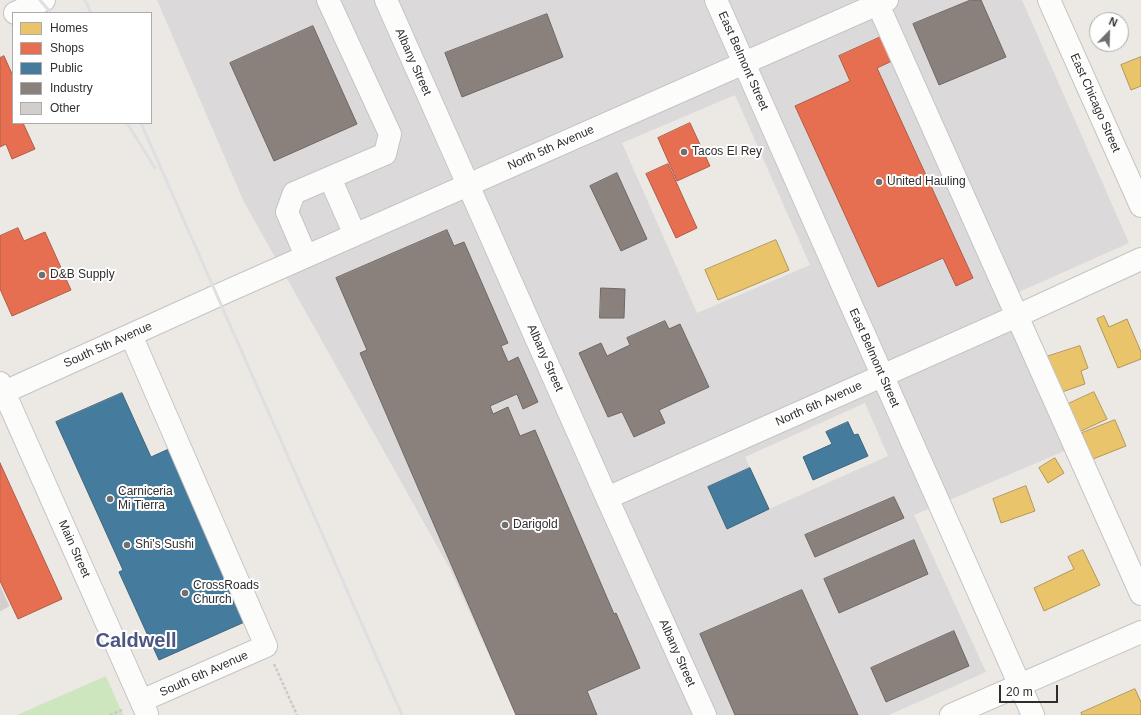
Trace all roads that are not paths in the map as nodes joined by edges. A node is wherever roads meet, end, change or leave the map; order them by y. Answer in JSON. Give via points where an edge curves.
{"nodes":[{"id":1,"x":44,"y":0,"type":"edge"},
{"id":2,"x":328,"y":0,"type":"edge"},
{"id":3,"x":386,"y":0,"type":"edge"},
{"id":4,"x":716,"y":0,"type":"edge"},
{"id":5,"x":1049,"y":0,"type":"edge"},
{"id":6,"x":880,"y":1,"type":"edge"},
{"id":7,"x":16,"y":12,"type":"edge"},
{"id":8,"x":12,"y":14,"type":"edge"},
{"id":9,"x":0,"y":20,"type":"edge"},
{"id":10,"x":743,"y":62,"type":"junction"},
{"id":11,"x":330,"y":178,"type":"junction"},
{"id":12,"x":468,"y":184,"type":"junction"},
{"id":13,"x":1141,"y":206,"type":"edge"},
{"id":14,"x":355,"y":235,"type":"junction"},
{"id":15,"x":306,"y":256,"type":"junction"},
{"id":16,"x":1141,"y":259,"type":"edge"},
{"id":17,"x":217,"y":296,"type":"joint"},
{"id":18,"x":1017,"y":316,"type":"junction"},
{"id":19,"x":130,"y":335,"type":"junction"},
{"id":20,"x":882,"y":376,"type":"junction"},
{"id":21,"x":1,"y":390,"type":"edge"},
{"id":22,"x":607,"y":498,"type":"junction"},
{"id":23,"x":1141,"y":594,"type":"edge"},
{"id":24,"x":1141,"y":632,"type":"edge"},
{"id":25,"x":1020,"y":686,"type":"junction"},
{"id":26,"x":144,"y":708,"type":"edge"},
{"id":27,"x":706,"y":715,"type":"edge"},
{"id":28,"x":951,"y":715,"type":"edge"},
{"id":29,"x":1033,"y":715,"type":"edge"}],
"edges":[{"from":1,"to":7,"type":"street"},
{"from":2,"to":11,"type":"street","via":[[390,134],[384,154]]},
{"from":3,"to":12,"type":"street","name":"Albany Street"},
{"from":4,"to":10,"type":"street","name":"East Belmont Street"},
{"from":5,"to":13,"type":"street","name":"East Chicago Street"},
{"from":6,"to":10,"type":"street","name":"North 5th Avenue"},
{"from":6,"to":18,"type":"street"},
{"from":8,"to":9,"type":"street"},
{"from":10,"to":12,"type":"street","name":"North 5th Avenue"},
{"from":10,"to":20,"type":"street","name":"East Belmont Street"},
{"from":11,"to":14,"type":"street"},
{"from":11,"to":15,"type":"street","via":[[294,193],[287,212]]},
{"from":12,"to":14,"type":"street","name":"North 5th Avenue"},
{"from":12,"to":22,"type":"street","name":"Albany Street"},
{"from":14,"to":15,"type":"street","name":"North 5th Avenue"},
{"from":15,"to":17,"type":"street","name":"North 5th Avenue"},
{"from":16,"to":18,"type":"street","name":"North 6th Avenue"},
{"from":17,"to":19,"type":"street","name":"South 5th Avenue"},
{"from":18,"to":20,"type":"street","name":"North 6th Avenue"},
{"from":18,"to":23,"type":"street"},
{"from":19,"to":21,"type":"street","name":"South 5th Avenue"},
{"from":19,"to":26,"type":"street","name":"South 6th Avenue","via":[[266,646]]},
{"from":20,"to":22,"type":"street","name":"North 6th Avenue"},
{"from":20,"to":25,"type":"street","name":"East Belmont Street"},
{"from":21,"to":26,"type":"street","name":"Main Street"},
{"from":22,"to":27,"type":"street","name":"Albany Street"},
{"from":24,"to":25,"type":"street"},
{"from":25,"to":28,"type":"street"},
{"from":25,"to":29,"type":"street","name":"East Belmont Street"}]}
